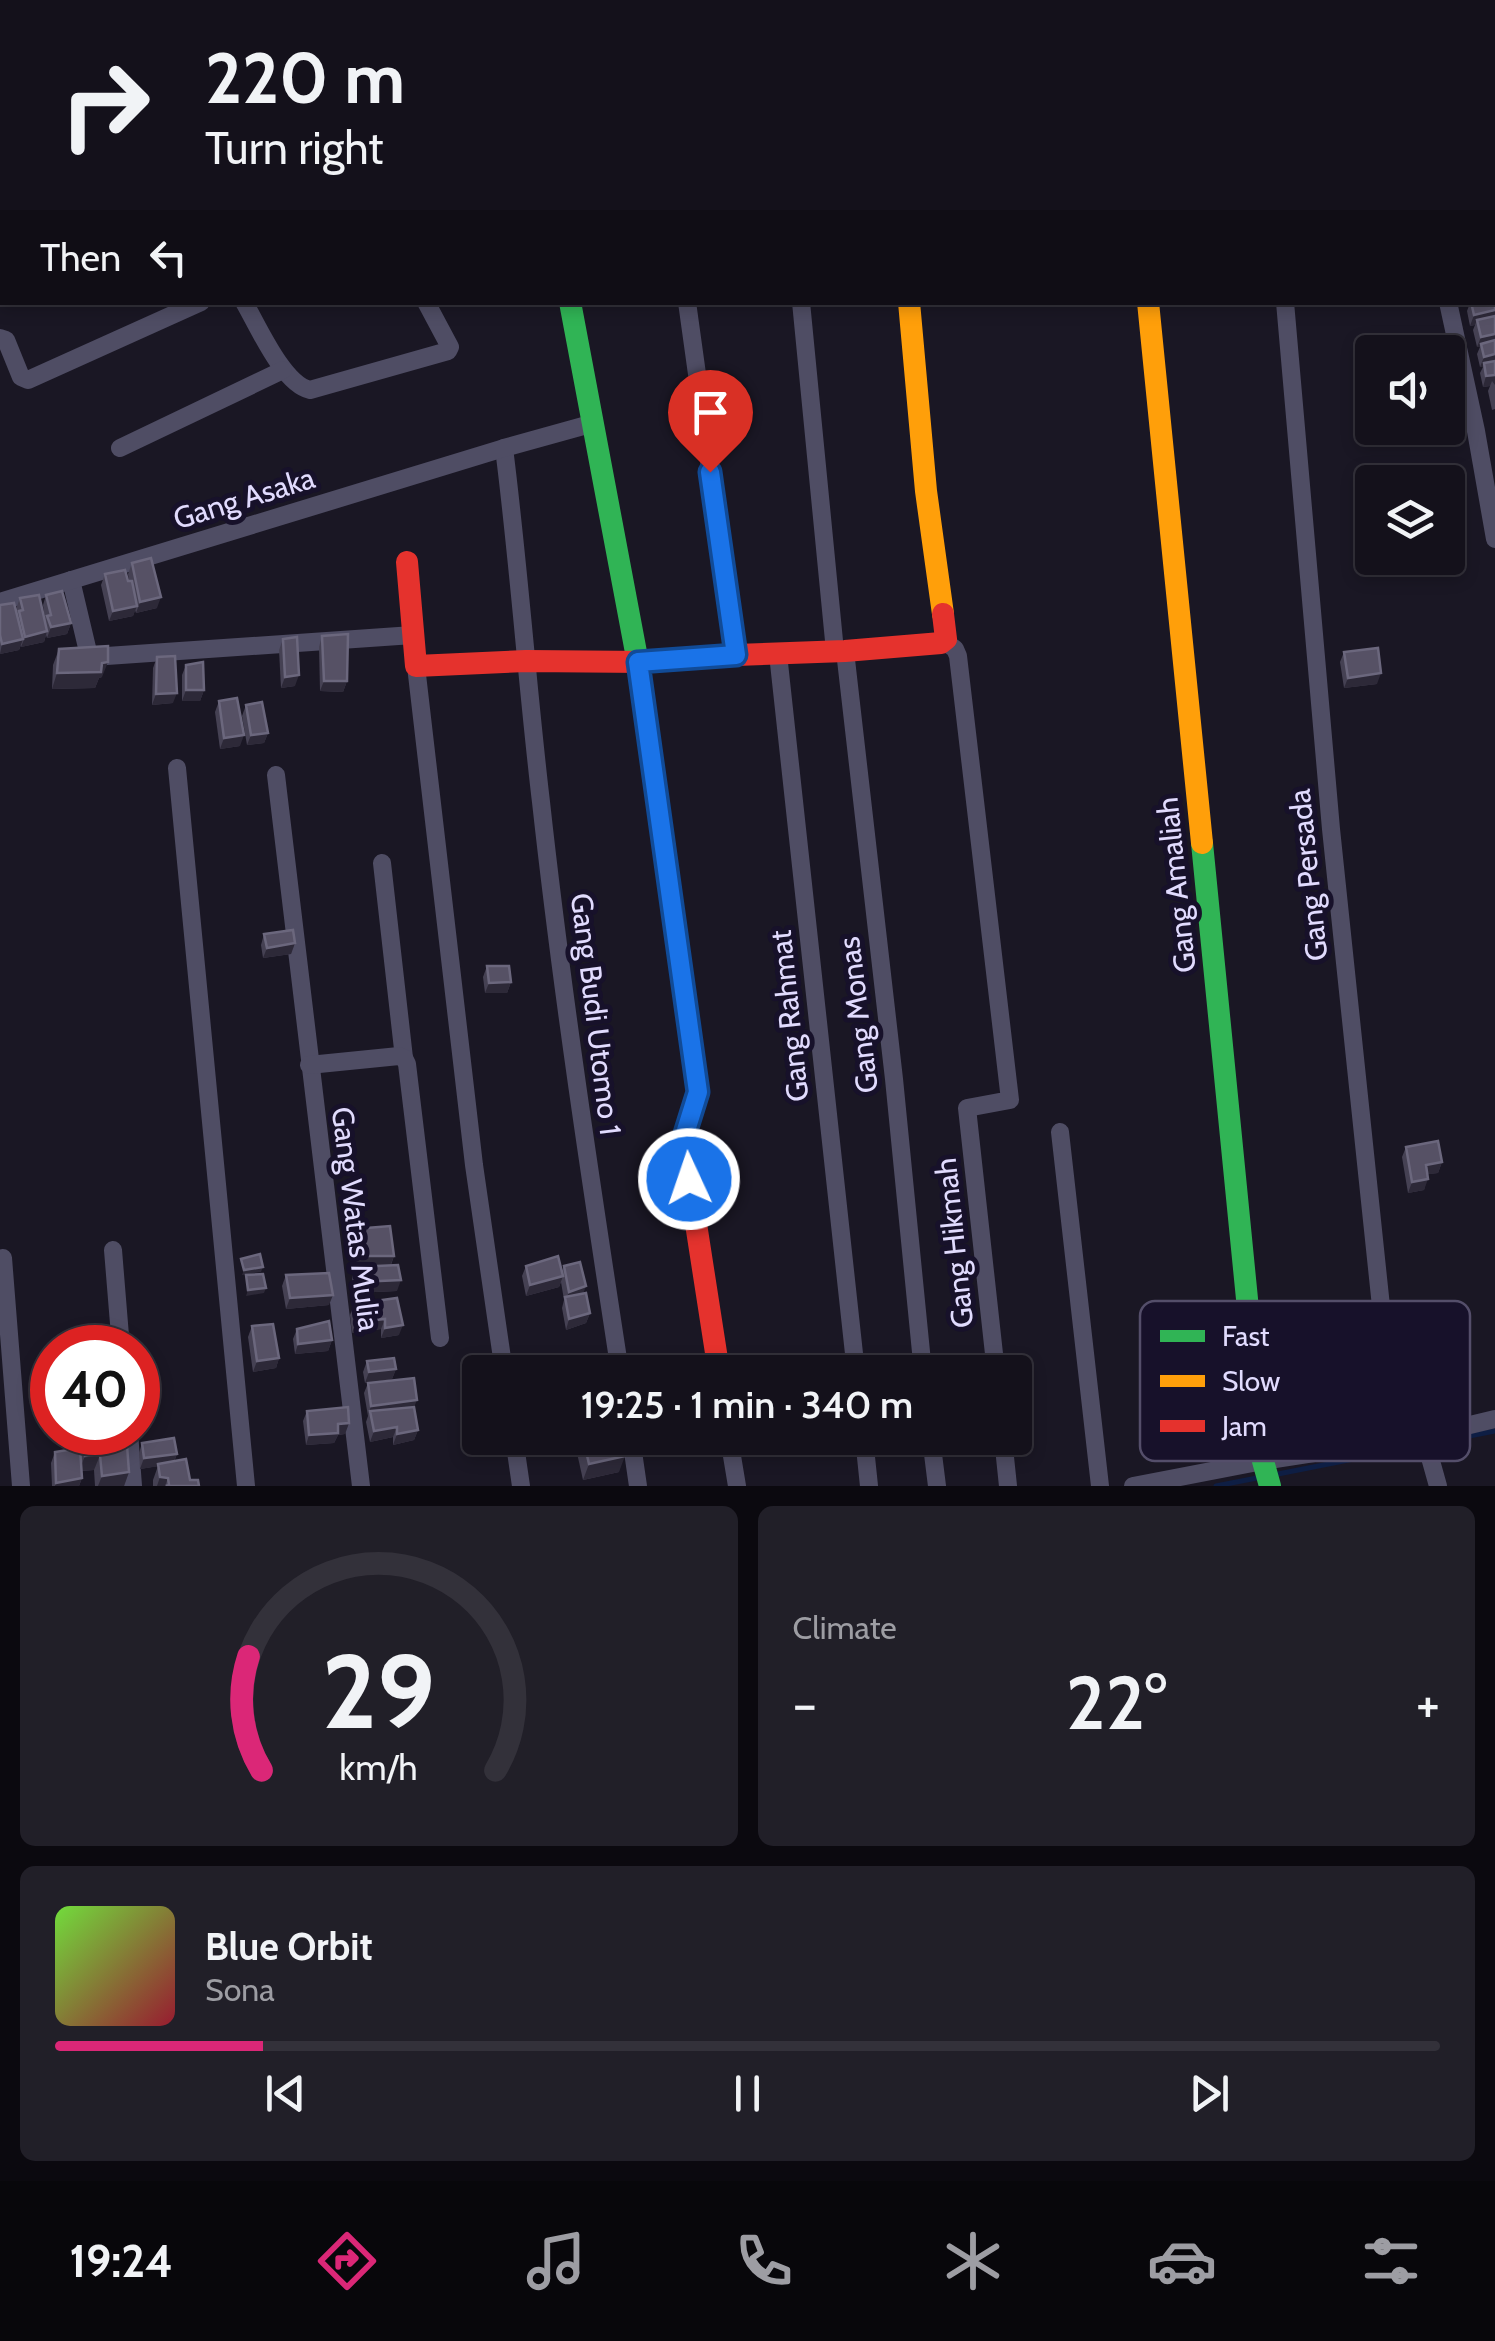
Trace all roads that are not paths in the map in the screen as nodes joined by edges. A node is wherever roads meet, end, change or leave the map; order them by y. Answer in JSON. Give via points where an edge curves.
{"nodes":[{"id":1,"x":193,"y":305,"type":"edge"},
{"id":2,"x":246,"y":305,"type":"edge"},
{"id":3,"x":428,"y":305,"type":"edge"},
{"id":4,"x":571,"y":305,"type":"edge"},
{"id":5,"x":687,"y":305,"type":"edge"},
{"id":6,"x":801,"y":305,"type":"edge"},
{"id":7,"x":909,"y":305,"type":"edge"},
{"id":8,"x":1148,"y":305,"type":"edge"},
{"id":9,"x":1285,"y":305,"type":"edge"},
{"id":10,"x":1449,"y":305,"type":"edge"},
{"id":11,"x":0,"y":338,"type":"edge"},
{"id":12,"x":283,"y":370,"type":"junction"},
{"id":13,"x":594,"y":423,"type":"junction"},
{"id":14,"x":120,"y":448,"type":"dead end"},
{"id":15,"x":504,"y":448,"type":"junction"},
{"id":16,"x":1495,"y":539,"type":"edge"},
{"id":17,"x":407,"y":562,"type":"dead end"},
{"id":18,"x":71,"y":580,"type":"junction"},
{"id":19,"x":0,"y":602,"type":"edge"},
{"id":20,"x":413,"y":636,"type":"junction"},
{"id":21,"x":944,"y":641,"type":"junction"},
{"id":22,"x":840,"y":651,"type":"junction"},
{"id":23,"x":778,"y":654,"type":"junction"},
{"id":24,"x":736,"y":655,"type":"junction"},
{"id":25,"x":526,"y":662,"type":"junction"},
{"id":26,"x":638,"y":662,"type":"junction"},
{"id":27,"x":416,"y":666,"type":"junction"},
{"id":28,"x":177,"y":768,"type":"dead end"},
{"id":29,"x":276,"y":775,"type":"dead end"},
{"id":30,"x":382,"y":863,"type":"dead end"},
{"id":31,"x":404,"y":1058,"type":"junction"},
{"id":32,"x":309,"y":1065,"type":"junction"},
{"id":33,"x":1060,"y":1132,"type":"dead end"},
{"id":34,"x":113,"y":1250,"type":"dead end"},
{"id":35,"x":2,"y":1258,"type":"dead end"},
{"id":36,"x":1248,"y":1301,"type":"edge"},
{"id":37,"x":1380,"y":1301,"type":"edge"},
{"id":38,"x":119,"y":1325,"type":"edge"},
{"id":39,"x":440,"y":1338,"type":"dead end"},
{"id":40,"x":502,"y":1355,"type":"edge"},
{"id":41,"x":617,"y":1355,"type":"edge"},
{"id":42,"x":716,"y":1355,"type":"edge"},
{"id":43,"x":854,"y":1355,"type":"edge"},
{"id":44,"x":921,"y":1355,"type":"edge"},
{"id":45,"x":994,"y":1355,"type":"edge"},
{"id":46,"x":1495,"y":1420,"type":"edge"},
{"id":47,"x":1470,"y":1426,"type":"edge"},
{"id":48,"x":131,"y":1455,"type":"edge"},
{"id":49,"x":516,"y":1455,"type":"edge"},
{"id":50,"x":633,"y":1455,"type":"edge"},
{"id":51,"x":732,"y":1455,"type":"edge"},
{"id":52,"x":866,"y":1455,"type":"edge"},
{"id":53,"x":933,"y":1455,"type":"edge"},
{"id":54,"x":1005,"y":1455,"type":"edge"},
{"id":55,"x":1264,"y":1461,"type":"joint"},
{"id":56,"x":1145,"y":1485,"type":"edge"},
{"id":57,"x":21,"y":1486,"type":"edge"},
{"id":58,"x":134,"y":1486,"type":"edge"},
{"id":59,"x":246,"y":1486,"type":"edge"},
{"id":60,"x":361,"y":1486,"type":"edge"},
{"id":61,"x":521,"y":1486,"type":"edge"},
{"id":62,"x":638,"y":1486,"type":"edge"},
{"id":63,"x":737,"y":1486,"type":"edge"},
{"id":64,"x":870,"y":1486,"type":"edge"},
{"id":65,"x":937,"y":1486,"type":"edge"},
{"id":66,"x":1008,"y":1486,"type":"edge"},
{"id":67,"x":1100,"y":1486,"type":"edge"},
{"id":68,"x":1270,"y":1486,"type":"edge"}],
"edges":[{"from":1,"to":11,"type":"street","via":[[28,380],[20,378]]},
{"from":2,"to":12,"type":"street"},
{"from":3,"to":12,"type":"street","via":[[447,351],[310,390]]},
{"from":4,"to":13,"type":"street"},
{"from":5,"to":24,"type":"street"},
{"from":6,"to":22,"type":"street","name":"Gang Monas"},
{"from":7,"to":21,"type":"street"},
{"from":8,"to":36,"type":"street","name":"Gang Amaliah"},
{"from":9,"to":37,"type":"street","name":"Gang Persada"},
{"from":10,"to":16,"type":"street"},
{"from":12,"to":14,"type":"street"},
{"from":13,"to":15,"type":"street","name":"Gang Asaka"},
{"from":13,"to":26,"type":"street"},
{"from":15,"to":18,"type":"street","name":"Gang Asaka"},
{"from":15,"to":25,"type":"street","name":"Gang Budi Utomo 1"},
{"from":17,"to":20,"type":"street"},
{"from":18,"to":19,"type":"street","name":"Gang Asaka"},
{"from":18,"to":20,"type":"street","via":[[89,656]]},
{"from":20,"to":27,"type":"street"},
{"from":21,"to":22,"type":"street"},
{"from":21,"to":45,"type":"street","name":"Gang Hikmah","via":[[958,656],[1010,1100],[967,1108]]},
{"from":22,"to":23,"type":"street"},
{"from":22,"to":44,"type":"street","name":"Gang Monas"},
{"from":23,"to":24,"type":"street"},
{"from":23,"to":43,"type":"street","name":"Gang Rahmat"},
{"from":24,"to":26,"type":"street"},
{"from":25,"to":26,"type":"street"},
{"from":25,"to":27,"type":"street"},
{"from":25,"to":41,"type":"street","name":"Gang Budi Utomo 1","via":[[582,1126]]},
{"from":26,"to":42,"type":"street","via":[[698,1092],[683,1140]]},
{"from":27,"to":40,"type":"street"},
{"from":28,"to":59,"type":"street"},
{"from":29,"to":32,"type":"street","name":"Gang Watas Mulia"},
{"from":30,"to":31,"type":"street"},
{"from":31,"to":32,"type":"street"},
{"from":31,"to":39,"type":"street"},
{"from":32,"to":60,"type":"street","name":"Gang Watas Mulia"},
{"from":33,"to":67,"type":"street"},
{"from":34,"to":38,"type":"street"},
{"from":35,"to":57,"type":"street"},
{"from":46,"to":47,"type":"street"},
{"from":48,"to":58,"type":"street"},
{"from":49,"to":61,"type":"street"},
{"from":50,"to":62,"type":"street"},
{"from":51,"to":63,"type":"street"},
{"from":52,"to":64,"type":"street"},
{"from":53,"to":65,"type":"street"},
{"from":54,"to":66,"type":"street"},
{"from":55,"to":56,"type":"street"},
{"from":55,"to":68,"type":"street","name":"Gang Amaliah"}]}
